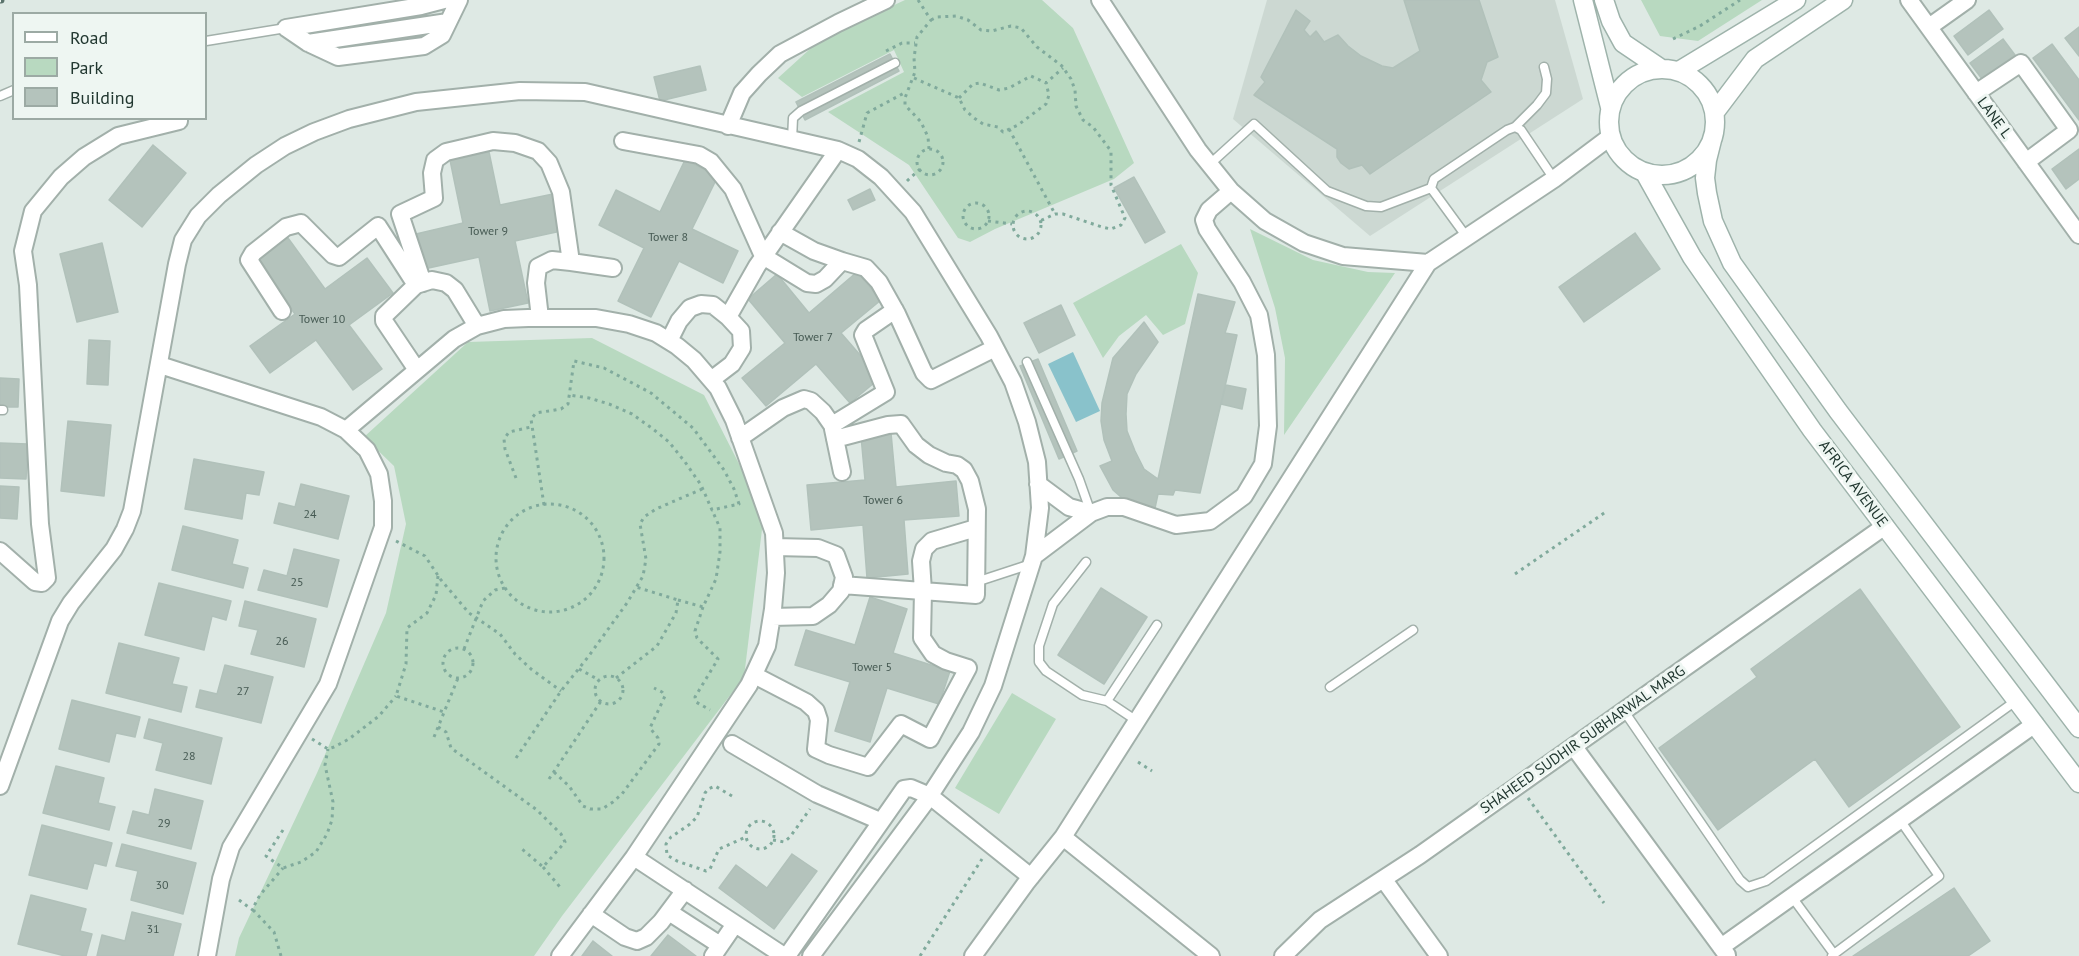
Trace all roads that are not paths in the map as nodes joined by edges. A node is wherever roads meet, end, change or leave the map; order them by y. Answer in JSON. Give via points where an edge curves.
{"nodes":[{"id":1,"x":444,"y":0,"type":"edge"},
{"id":2,"x":459,"y":0,"type":"edge"},
{"id":3,"x":886,"y":0,"type":"edge"},
{"id":4,"x":1100,"y":0,"type":"edge"},
{"id":5,"x":1583,"y":0,"type":"edge"},
{"id":6,"x":1604,"y":0,"type":"edge"},
{"id":7,"x":1796,"y":0,"type":"edge"},
{"id":8,"x":1843,"y":0,"type":"edge"},
{"id":9,"x":1909,"y":0,"type":"edge"},
{"id":10,"x":1967,"y":0,"type":"edge"},
{"id":11,"x":1929,"y":27,"type":"junction"},
{"id":12,"x":286,"y":28,"type":"junction"},
{"id":13,"x":207,"y":41,"type":"edge"},
{"id":14,"x":895,"y":63,"type":"dead end"},
{"id":15,"x":1544,"y":67,"type":"dead end"},
{"id":16,"x":1660,"y":68,"type":"junction"},
{"id":17,"x":1679,"y":71,"type":"junction"},
{"id":18,"x":1976,"y":93,"type":"junction"},
{"id":19,"x":1610,"y":107,"type":"junction"},
{"id":20,"x":1715,"y":112,"type":"junction"},
{"id":21,"x":179,"y":121,"type":"dead end"},
{"id":22,"x":728,"y":126,"type":"junction"},
{"id":23,"x":1515,"y":127,"type":"junction"},
{"id":24,"x":1610,"y":137,"type":"junction"},
{"id":25,"x":792,"y":140,"type":"junction"},
{"id":26,"x":1712,"y":140,"type":"junction"},
{"id":27,"x":622,"y":141,"type":"dead end"},
{"id":28,"x":845,"y":153,"type":"junction"},
{"id":29,"x":2026,"y":162,"type":"junction"},
{"id":30,"x":1210,"y":164,"type":"junction"},
{"id":31,"x":1645,"y":173,"type":"junction"},
{"id":32,"x":1554,"y":179,"type":"junction"},
{"id":33,"x":1431,"y":188,"type":"junction"},
{"id":34,"x":1231,"y":191,"type":"junction"},
{"id":35,"x":2078,"y":231,"type":"edge"},
{"id":36,"x":780,"y":232,"type":"junction"},
{"id":37,"x":1467,"y":236,"type":"junction"},
{"id":38,"x":763,"y":256,"type":"junction"},
{"id":39,"x":842,"y":261,"type":"junction"},
{"id":40,"x":571,"y":262,"type":"junction"},
{"id":41,"x":1428,"y":263,"type":"junction"},
{"id":42,"x":613,"y":268,"type":"dead end"},
{"id":43,"x":420,"y":284,"type":"junction"},
{"id":44,"x":895,"y":310,"type":"junction"},
{"id":45,"x":282,"y":311,"type":"dead end"},
{"id":46,"x":728,"y":317,"type":"junction"},
{"id":47,"x":540,"y":318,"type":"junction"},
{"id":48,"x":477,"y":326,"type":"junction"},
{"id":49,"x":669,"y":341,"type":"junction"},
{"id":50,"x":995,"y":348,"type":"junction"},
{"id":51,"x":1027,"y":362,"type":"dead end"},
{"id":52,"x":160,"y":365,"type":"junction"},
{"id":53,"x":417,"y":370,"type":"junction"},
{"id":54,"x":711,"y":380,"type":"junction"},
{"id":55,"x":346,"y":430,"type":"junction"},
{"id":56,"x":833,"y":432,"type":"junction"},
{"id":57,"x":740,"y":438,"type":"junction"},
{"id":58,"x":842,"y":472,"type":"dead end"},
{"id":59,"x":1038,"y":484,"type":"junction"},
{"id":60,"x":1091,"y":513,"type":"junction"},
{"id":61,"x":1885,"y":526,"type":"junction"},
{"id":62,"x":976,"y":528,"type":"junction"},
{"id":63,"x":775,"y":547,"type":"junction"},
{"id":64,"x":0,"y":551,"type":"edge"},
{"id":65,"x":1032,"y":560,"type":"junction"},
{"id":66,"x":1086,"y":562,"type":"dead end"},
{"id":67,"x":976,"y":582,"type":"junction"},
{"id":68,"x":843,"y":585,"type":"junction"},
{"id":69,"x":923,"y":591,"type":"junction"},
{"id":70,"x":772,"y":617,"type":"junction"},
{"id":71,"x":1157,"y":625,"type":"dead end"},
{"id":72,"x":1413,"y":630,"type":"dead end"},
{"id":73,"x":754,"y":675,"type":"junction"},
{"id":74,"x":1330,"y":687,"type":"dead end"},
{"id":75,"x":2017,"y":700,"type":"junction"},
{"id":76,"x":1107,"y":702,"type":"junction"},
{"id":77,"x":1624,"y":711,"type":"junction"},
{"id":78,"x":1137,"y":721,"type":"junction"},
{"id":79,"x":2035,"y":724,"type":"junction"},
{"id":80,"x":2079,"y":728,"type":"edge"},
{"id":81,"x":732,"y":744,"type":"dead end"},
{"id":82,"x":1574,"y":747,"type":"junction"},
{"id":83,"x":2079,"y":783,"type":"edge"},
{"id":84,"x":0,"y":786,"type":"edge"},
{"id":85,"x":930,"y":796,"type":"junction"},
{"id":86,"x":1900,"y":820,"type":"junction"},
{"id":87,"x":880,"y":821,"type":"junction"},
{"id":88,"x":1063,"y":837,"type":"junction"},
{"id":89,"x":634,"y":857,"type":"junction"},
{"id":90,"x":1031,"y":877,"type":"junction"},
{"id":91,"x":1384,"y":880,"type":"junction"},
{"id":92,"x":685,"y":890,"type":"junction"},
{"id":93,"x":1792,"y":897,"type":"junction"},
{"id":94,"x":669,"y":912,"type":"junction"},
{"id":95,"x":591,"y":914,"type":"junction"},
{"id":96,"x":735,"y":924,"type":"junction"},
{"id":97,"x":716,"y":951,"type":"edge"},
{"id":98,"x":1724,"y":951,"type":"edge"},
{"id":99,"x":1833,"y":955,"type":"edge"},
{"id":100,"x":207,"y":956,"type":"edge"},
{"id":101,"x":560,"y":956,"type":"edge"},
{"id":102,"x":785,"y":956,"type":"edge"},
{"id":103,"x":811,"y":956,"type":"edge"},
{"id":104,"x":974,"y":956,"type":"edge"},
{"id":105,"x":1211,"y":956,"type":"edge"},
{"id":106,"x":1283,"y":956,"type":"edge"},
{"id":107,"x":1439,"y":956,"type":"edge"}],
"edges":[{"from":1,"to":12,"type":"street"},
{"from":2,"to":12,"type":"street","via":[[448,22],[308,43]]},
{"from":3,"to":22,"type":"street","via":[[780,54],[742,93]]},
{"from":4,"to":30,"type":"street"},
{"from":5,"to":19,"type":"main road"},
{"from":6,"to":16,"type":"main road","via":[[1623,43]]},
{"from":7,"to":17,"type":"main road"},
{"from":8,"to":20,"type":"main road","via":[[1755,59]]},
{"from":9,"to":11,"type":"street","name":"LANE L"},
{"from":10,"to":11,"type":"street"},
{"from":11,"to":18,"type":"street","name":"LANE L"},
{"from":12,"to":13,"type":"lane"},
{"from":14,"to":25,"type":"lane","via":[[801,111],[793,118]]},
{"from":15,"to":23,"type":"lane","via":[[1546,93]]},
{"from":16,"to":17,"type":"main road"},
{"from":16,"to":19,"type":"main road","via":[[1643,71],[1628,80]]},
{"from":17,"to":20,"type":"main road","via":[[1701,85]]},
{"from":18,"to":29,"type":"street","name":"LANE L"},
{"from":18,"to":29,"type":"street","via":[[2021,63],[2068,130]]},
{"from":19,"to":24,"type":"main road"},
{"from":20,"to":26,"type":"main road"},
{"from":21,"to":64,"type":"street","via":[[118,136],[61,177],[33,211],[23,251],[40,524],[47,578],[42,583],[35,582]]},
{"from":22,"to":25,"type":"street"},
{"from":22,"to":52,"type":"street","via":[[585,92],[520,91],[416,102],[314,132],[256,165],[198,216],[183,240]]},
{"from":23,"to":32,"type":"lane"},
{"from":23,"to":33,"type":"lane","via":[[1434,179]]},
{"from":24,"to":31,"type":"main road","via":[[1617,153]]},
{"from":24,"to":32,"type":"street"},
{"from":25,"to":28,"type":"street"},
{"from":26,"to":31,"type":"main road","via":[[1704,154],[1685,170],[1661,175]]},
{"from":26,"to":80,"type":"main road","via":[[1705,178],[1707,193],[1713,221],[1732,263],[1838,411]]},
{"from":27,"to":38,"type":"street","via":[[699,155],[711,162],[734,189]]},
{"from":28,"to":36,"type":"street"},
{"from":28,"to":50,"type":"street","via":[[881,177],[913,212]]},
{"from":29,"to":35,"type":"street","name":"LANE L"},
{"from":30,"to":33,"type":"lane","via":[[1254,124],[1328,191],[1366,206],[1381,207]]},
{"from":30,"to":34,"type":"street"},
{"from":31,"to":61,"type":"main road","name":"AFRICA AVENUE","via":[[1692,257],[1812,430]]},
{"from":32,"to":37,"type":"street"},
{"from":33,"to":37,"type":"lane"},
{"from":34,"to":41,"type":"street","via":[[1265,221],[1304,243],[1343,256]]},
{"from":34,"to":60,"type":"street","via":[[1209,210],[1204,220],[1259,315],[1267,367],[1268,426],[1263,464],[1244,496],[1210,521],[1176,525],[1124,507],[1107,507]]},
{"from":36,"to":38,"type":"street"},
{"from":36,"to":39,"type":"street"},
{"from":37,"to":41,"type":"street"},
{"from":38,"to":39,"type":"street","via":[[807,283],[816,284]]},
{"from":38,"to":46,"type":"street"},
{"from":39,"to":44,"type":"street","via":[[866,268]]},
{"from":40,"to":42,"type":"street"},
{"from":40,"to":43,"type":"street","via":[[561,192],[549,164],[538,151],[493,141],[446,152],[435,160],[434,198],[400,214]]},
{"from":40,"to":47,"type":"street","via":[[552,260],[538,267]]},
{"from":41,"to":78,"type":"street"},
{"from":43,"to":45,"type":"street","via":[[378,226],[339,257],[301,223],[286,227],[252,253],[249,260]]},
{"from":43,"to":48,"type":"street","via":[[432,280],[446,283],[455,290]]},
{"from":43,"to":53,"type":"street","via":[[384,316]]},
{"from":44,"to":50,"type":"street","via":[[924,374],[931,380]]},
{"from":44,"to":56,"type":"street","via":[[863,335],[886,392]]},
{"from":46,"to":49,"type":"street","via":[[713,305],[690,308]]},
{"from":46,"to":54,"type":"street","via":[[741,331],[742,348],[732,364]]},
{"from":47,"to":48,"type":"street","via":[[504,319]]},
{"from":47,"to":49,"type":"street","via":[[596,318],[629,324]]},
{"from":48,"to":53,"type":"street","via":[[454,339]]},
{"from":49,"to":54,"type":"street","via":[[694,360]]},
{"from":50,"to":59,"type":"street","via":[[1028,422]]},
{"from":51,"to":60,"type":"lane"},
{"from":52,"to":55,"type":"street","via":[[321,417]]},
{"from":52,"to":84,"type":"street","via":[[132,512],[114,549],[60,621]]},
{"from":53,"to":55,"type":"street"},
{"from":54,"to":57,"type":"street","via":[[729,409]]},
{"from":55,"to":100,"type":"street","via":[[367,450],[379,474],[383,527],[339,659],[324,692],[231,847]]},
{"from":56,"to":57,"type":"street","via":[[823,412],[804,399],[783,408]]},
{"from":56,"to":58,"type":"street"},
{"from":56,"to":62,"type":"street","via":[[901,424],[929,455],[964,470],[977,509]]},
{"from":57,"to":63,"type":"street","via":[[774,534]]},
{"from":59,"to":60,"type":"street","via":[[1069,507]]},
{"from":59,"to":65,"type":"street","via":[[1040,508]]},
{"from":60,"to":65,"type":"street"},
{"from":61,"to":75,"type":"main road","name":"AFRICA AVENUE"},
{"from":61,"to":77,"type":"street","name":"SHAHEED SUDHIR SUBHARWAL MARG"},
{"from":62,"to":67,"type":"street"},
{"from":62,"to":69,"type":"street","via":[[932,541],[924,549]]},
{"from":63,"to":68,"type":"street","via":[[818,548],[836,555]]},
{"from":63,"to":70,"type":"street"},
{"from":65,"to":67,"type":"lane"},
{"from":65,"to":85,"type":"street","via":[[993,686],[971,732]]},
{"from":66,"to":76,"type":"lane","via":[[1053,604],[1039,646],[1039,662],[1082,695]]},
{"from":67,"to":69,"type":"street","via":[[975,595]]},
{"from":68,"to":69,"type":"street"},
{"from":68,"to":70,"type":"street","via":[[829,606],[813,616]]},
{"from":69,"to":73,"type":"street","via":[[922,638],[933,654],[968,668],[930,739],[901,724],[868,767],[829,755],[816,749],[816,711]]},
{"from":70,"to":73,"type":"street","via":[[767,646]]},
{"from":71,"to":76,"type":"lane"},
{"from":72,"to":74,"type":"lane"},
{"from":73,"to":89,"type":"street"},
{"from":75,"to":77,"type":"lane","via":[[1766,881],[1748,887]]},
{"from":75,"to":79,"type":"main road","name":"AFRICA AVENUE"},
{"from":76,"to":78,"type":"lane"},
{"from":77,"to":82,"type":"street","name":"SHAHEED SUDHIR SUBHARWAL MARG"},
{"from":78,"to":88,"type":"street"},
{"from":79,"to":83,"type":"main road","name":"AFRICA AVENUE"},
{"from":79,"to":86,"type":"street"},
{"from":81,"to":87,"type":"street","via":[[820,795]]},
{"from":82,"to":91,"type":"street","name":"SHAHEED SUDHIR SUBHARWAL MARG"},
{"from":82,"to":98,"type":"street"},
{"from":85,"to":87,"type":"street","via":[[904,789]]},
{"from":85,"to":90,"type":"street"},
{"from":85,"to":103,"type":"street"},
{"from":86,"to":93,"type":"street"},
{"from":86,"to":99,"type":"lane","via":[[1939,876]]},
{"from":87,"to":102,"type":"street"},
{"from":88,"to":90,"type":"street"},
{"from":88,"to":105,"type":"street"},
{"from":89,"to":92,"type":"street"},
{"from":89,"to":95,"type":"street"},
{"from":90,"to":104,"type":"street"},
{"from":91,"to":106,"type":"street","name":"SHAHEED SUDHIR SUBHARWAL MARG","via":[[1320,920]]},
{"from":91,"to":107,"type":"street"},
{"from":92,"to":94,"type":"street"},
{"from":92,"to":96,"type":"street"},
{"from":93,"to":98,"type":"street"},
{"from":93,"to":99,"type":"lane"},
{"from":94,"to":95,"type":"street","via":[[646,937],[637,941]]},
{"from":94,"to":97,"type":"street"},
{"from":95,"to":101,"type":"street"},
{"from":96,"to":97,"type":"street"},
{"from":96,"to":102,"type":"street"}]}
